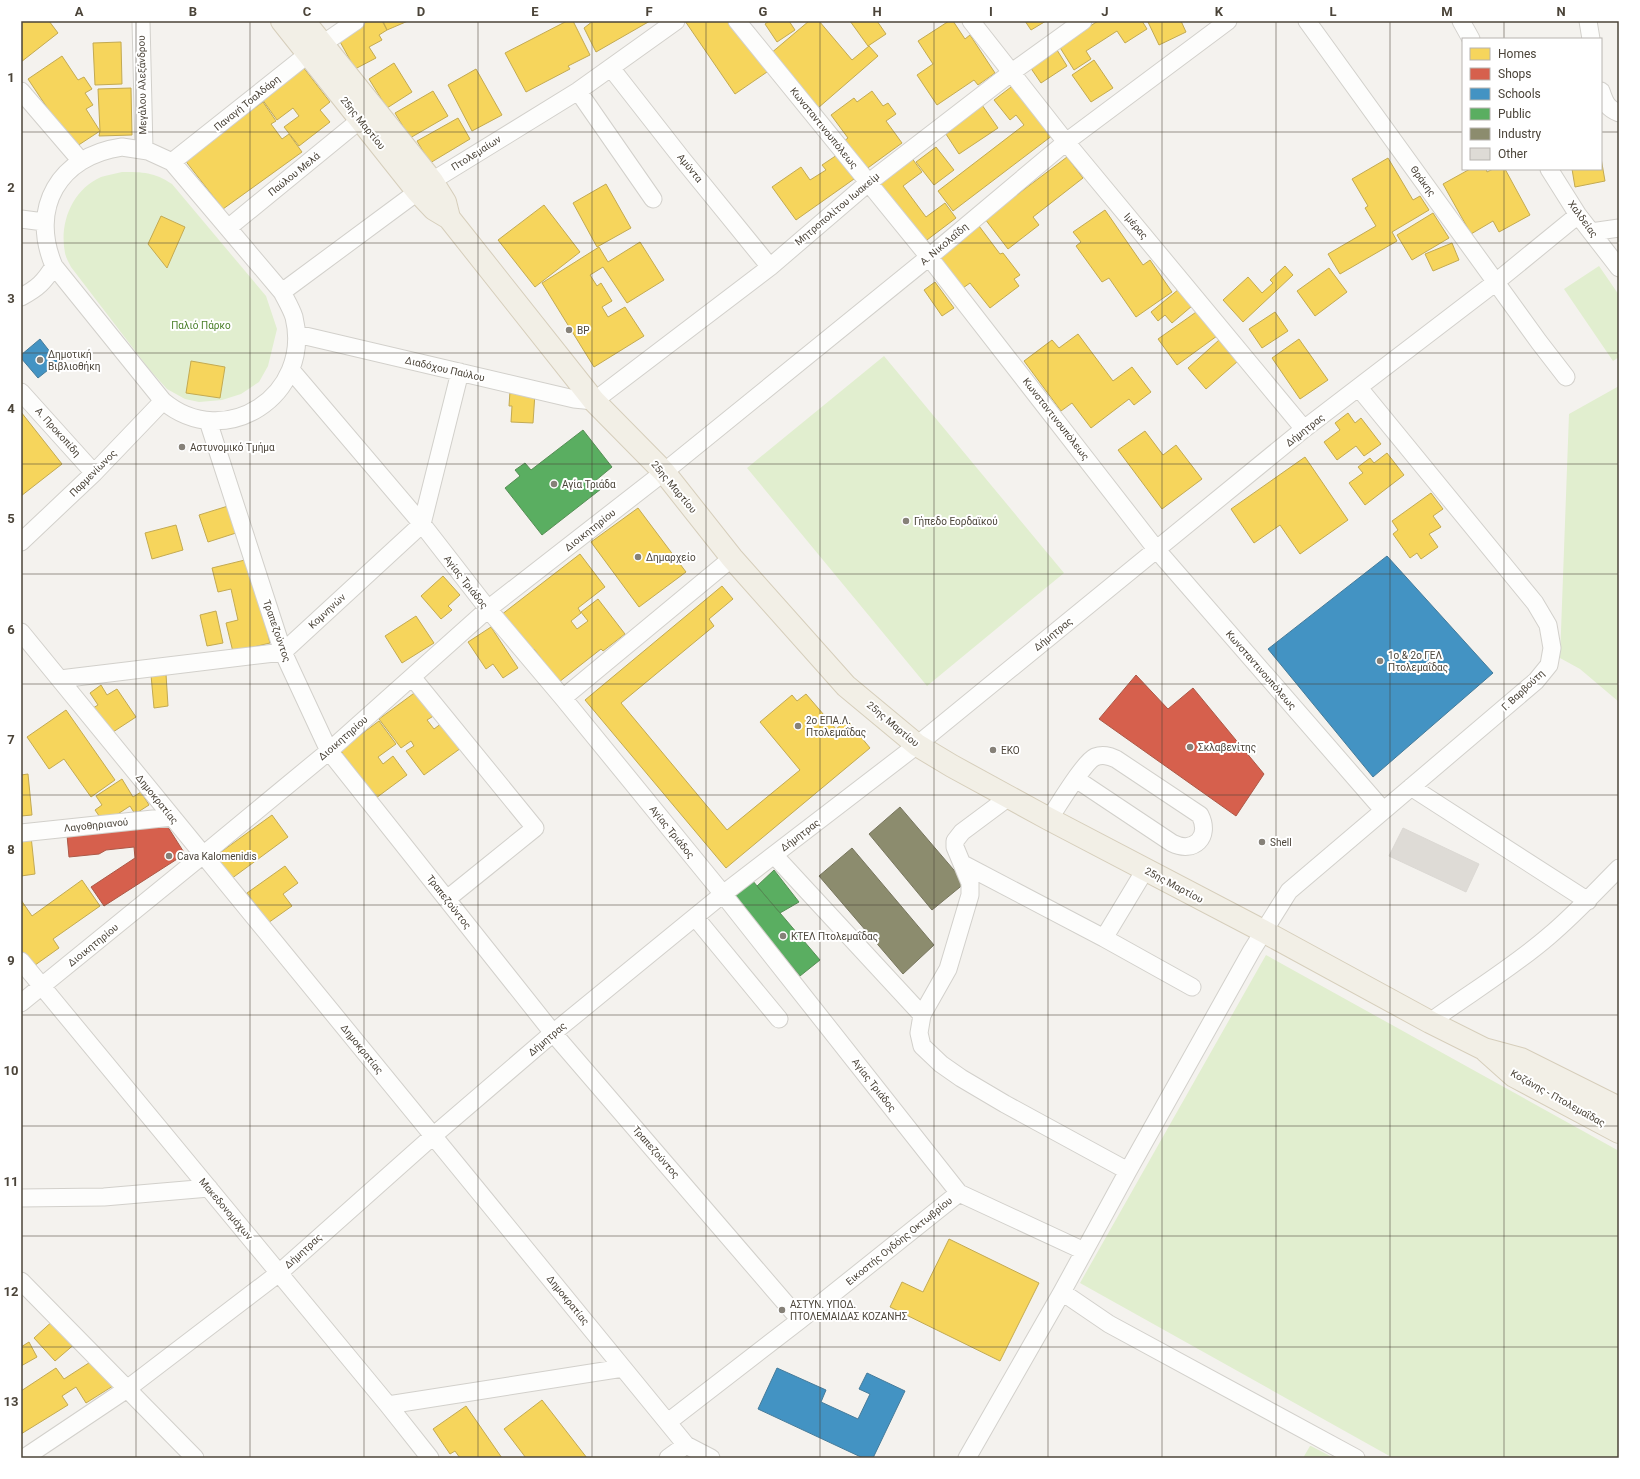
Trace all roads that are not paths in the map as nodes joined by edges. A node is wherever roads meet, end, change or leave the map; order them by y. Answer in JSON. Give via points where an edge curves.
{"nodes":[{"id":1,"x":141,"y":21,"type":"edge"},
{"id":2,"x":282,"y":21,"type":"edge"},
{"id":3,"x":304,"y":21,"type":"edge"},
{"id":4,"x":356,"y":21,"type":"edge"},
{"id":5,"x":676,"y":21,"type":"edge"},
{"id":6,"x":737,"y":21,"type":"edge"},
{"id":7,"x":971,"y":21,"type":"edge"},
{"id":8,"x":1083,"y":21,"type":"edge"},
{"id":9,"x":1228,"y":21,"type":"edge"},
{"id":10,"x":1307,"y":21,"type":"edge"},
{"id":11,"x":1461,"y":21,"type":"edge"},
{"id":12,"x":1588,"y":21,"type":"edge"},
{"id":13,"x":1470,"y":38,"type":"edge"},
{"id":14,"x":1591,"y":38,"type":"edge"},
{"id":15,"x":315,"y":49,"type":"junction"},
{"id":16,"x":611,"y":68,"type":"junction"},
{"id":17,"x":1012,"y":72,"type":"junction"},
{"id":18,"x":21,"y":91,"type":"edge"},
{"id":19,"x":578,"y":91,"type":"junction"},
{"id":20,"x":1602,"y":94,"type":"edge"},
{"id":21,"x":1619,"y":113,"type":"edge"},
{"id":22,"x":360,"y":120,"type":"junction"},
{"id":23,"x":1066,"y":142,"type":"junction"},
{"id":24,"x":144,"y":150,"type":"junction"},
{"id":25,"x":81,"y":161,"type":"junction"},
{"id":26,"x":172,"y":162,"type":"junction"},
{"id":27,"x":1550,"y":170,"type":"edge"},
{"id":28,"x":868,"y":182,"type":"junction"},
{"id":29,"x":425,"y":186,"type":"junction"},
{"id":30,"x":653,"y":199,"type":"dead end"},
{"id":31,"x":1578,"y":215,"type":"junction"},
{"id":32,"x":21,"y":219,"type":"edge"},
{"id":33,"x":44,"y":222,"type":"junction"},
{"id":34,"x":228,"y":228,"type":"junction"},
{"id":35,"x":1619,"y":228,"type":"edge"},
{"id":36,"x":1591,"y":232,"type":"junction"},
{"id":37,"x":929,"y":257,"type":"junction"},
{"id":38,"x":54,"y":266,"type":"junction"},
{"id":39,"x":770,"y":267,"type":"junction"},
{"id":40,"x":1619,"y":268,"type":"edge"},
{"id":41,"x":1496,"y":282,"type":"junction"},
{"id":42,"x":282,"y":292,"type":"junction"},
{"id":43,"x":21,"y":297,"type":"edge"},
{"id":44,"x":296,"y":334,"type":"junction"},
{"id":45,"x":291,"y":370,"type":"junction"},
{"id":46,"x":460,"y":372,"type":"junction"},
{"id":47,"x":1566,"y":377,"type":"dead end"},
{"id":48,"x":1359,"y":388,"type":"junction"},
{"id":49,"x":21,"y":392,"type":"edge"},
{"id":50,"x":163,"y":401,"type":"junction"},
{"id":51,"x":594,"y":401,"type":"junction"},
{"id":52,"x":208,"y":421,"type":"junction"},
{"id":53,"x":1304,"y":430,"type":"junction"},
{"id":54,"x":664,"y":472,"type":"junction"},
{"id":55,"x":94,"y":473,"type":"junction"},
{"id":56,"x":422,"y":524,"type":"junction"},
{"id":57,"x":21,"y":542,"type":"edge"},
{"id":58,"x":1156,"y":548,"type":"junction"},
{"id":59,"x":732,"y":558,"type":"junction"},
{"id":60,"x":488,"y":609,"type":"junction"},
{"id":61,"x":21,"y":632,"type":"edge"},
{"id":62,"x":283,"y":652,"type":"junction"},
{"id":63,"x":412,"y":677,"type":"junction"},
{"id":64,"x":60,"y":679,"type":"junction"},
{"id":65,"x":563,"y":698,"type":"junction"},
{"id":66,"x":917,"y":745,"type":"junction"},
{"id":67,"x":329,"y":750,"type":"junction"},
{"id":68,"x":1076,"y":779,"type":"junction"},
{"id":69,"x":1411,"y":788,"type":"junction"},
{"id":70,"x":1009,"y":797,"type":"junction"},
{"id":71,"x":1384,"y":810,"type":"junction"},
{"id":72,"x":172,"y":816,"type":"junction"},
{"id":73,"x":1049,"y":819,"type":"junction"},
{"id":74,"x":21,"y":833,"type":"edge"},
{"id":75,"x":774,"y":854,"type":"junction"},
{"id":76,"x":203,"y":855,"type":"junction"},
{"id":77,"x":963,"y":864,"type":"junction"},
{"id":78,"x":1619,"y":868,"type":"edge"},
{"id":79,"x":1145,"y":870,"type":"junction"},
{"id":80,"x":723,"y":894,"type":"junction"},
{"id":81,"x":447,"y":899,"type":"junction"},
{"id":82,"x":1588,"y":901,"type":"junction"},
{"id":83,"x":695,"y":917,"type":"junction"},
{"id":84,"x":1263,"y":931,"type":"junction"},
{"id":85,"x":1104,"y":938,"type":"junction"},
{"id":86,"x":21,"y":961,"type":"edge"},
{"id":87,"x":42,"y":986,"type":"junction"},
{"id":88,"x":1192,"y":987,"type":"dead end"},
{"id":89,"x":21,"y":1003,"type":"edge"},
{"id":90,"x":922,"y":1015,"type":"junction"},
{"id":91,"x":779,"y":1019,"type":"dead end"},
{"id":92,"x":1430,"y":1022,"type":"junction"},
{"id":93,"x":553,"y":1034,"type":"junction"},
{"id":94,"x":1484,"y":1049,"type":"junction"},
{"id":95,"x":1619,"y":1108,"type":"edge"},
{"id":96,"x":1619,"y":1132,"type":"edge"},
{"id":97,"x":433,"y":1136,"type":"junction"},
{"id":98,"x":1128,"y":1171,"type":"junction"},
{"id":99,"x":209,"y":1188,"type":"junction"},
{"id":100,"x":959,"y":1193,"type":"junction"},
{"id":101,"x":21,"y":1198,"type":"edge"},
{"id":102,"x":1084,"y":1251,"type":"junction"},
{"id":103,"x":279,"y":1273,"type":"junction"},
{"id":104,"x":21,"y":1281,"type":"edge"},
{"id":105,"x":1062,"y":1292,"type":"junction"},
{"id":106,"x":800,"y":1320,"type":"junction"},
{"id":107,"x":623,"y":1368,"type":"junction"},
{"id":108,"x":127,"y":1389,"type":"junction"},
{"id":109,"x":388,"y":1404,"type":"junction"},
{"id":110,"x":668,"y":1422,"type":"junction"},
{"id":111,"x":687,"y":1452,"type":"edge"},
{"id":112,"x":24,"y":1458,"type":"edge"},
{"id":113,"x":195,"y":1458,"type":"edge"},
{"id":114,"x":430,"y":1458,"type":"edge"},
{"id":115,"x":668,"y":1458,"type":"edge"},
{"id":116,"x":711,"y":1458,"type":"edge"},
{"id":117,"x":967,"y":1458,"type":"edge"},
{"id":118,"x":1356,"y":1458,"type":"edge"}],
"edges":[{"from":1,"to":24,"type":"street","name":"Μεγάλου Αλεξάνδρου"},
{"from":2,"to":15,"type":"main road","name":"25ης Μαρτίου"},
{"from":3,"to":15,"type":"main road","name":"25ης Μαρτίου"},
{"from":4,"to":15,"type":"street","name":"Παναγή Τσαλδάρη"},
{"from":5,"to":16,"type":"street","name":"Πτολεμαίων"},
{"from":6,"to":28,"type":"street","name":"Κωνσταντινουπόλεως"},
{"from":7,"to":17,"type":"street","name":"Ιμέρας"},
{"from":8,"to":17,"type":"street","name":"Μητροπολίτου Ιωακείμ"},
{"from":9,"to":23,"type":"street","name":"Α. Νικολαΐδη"},
{"from":10,"to":41,"type":"street","name":"Θράκης"},
{"from":11,"to":13,"type":"street"},
{"from":12,"to":14,"type":"street"},
{"from":15,"to":22,"type":"main road","name":"25ης Μαρτίου"},
{"from":15,"to":26,"type":"street","name":"Παναγή Τσαλδάρη"},
{"from":15,"to":29,"type":"main road","name":"25ης Μαρτίου"},
{"from":16,"to":19,"type":"street","name":"Πτολεμαίων"},
{"from":16,"to":39,"type":"street","name":"Αμύντα"},
{"from":17,"to":23,"type":"street","name":"Ιμέρας"},
{"from":17,"to":28,"type":"street","name":"Μητροπολίτου Ιωακείμ"},
{"from":18,"to":25,"type":"street"},
{"from":19,"to":29,"type":"street","name":"Πτολεμαίων"},
{"from":19,"to":30,"type":"street"},
{"from":20,"to":21,"type":"street","via":[[1610,109]]},
{"from":22,"to":29,"type":"main road","name":"25ης Μαρτίου"},
{"from":22,"to":34,"type":"street","name":"Παύλου Μελά"},
{"from":23,"to":37,"type":"street","name":"Α. Νικολαΐδη"},
{"from":23,"to":53,"type":"street","name":"Ιμέρας"},
{"from":24,"to":25,"type":"street","via":[[109,149]]},
{"from":24,"to":26,"type":"street"},
{"from":25,"to":33,"type":"street","via":[[63,176],[56,187]]},
{"from":26,"to":34,"type":"street"},
{"from":27,"to":31,"type":"street","name":"Χαλδείας"},
{"from":28,"to":37,"type":"street","name":"Κωνσταντινουπόλεως"},
{"from":28,"to":39,"type":"street","name":"Μητροπολίτου Ιωακείμ"},
{"from":29,"to":42,"type":"street","name":"Πτολεμαίων"},
{"from":29,"to":51,"type":"main road","name":"25ης Μαρτίου","via":[[434,210],[449,218]]},
{"from":31,"to":36,"type":"street","name":"Χαλδείας"},
{"from":31,"to":41,"type":"street","name":"Δήμητρας"},
{"from":32,"to":33,"type":"street"},
{"from":33,"to":38,"type":"street","via":[[45,239]]},
{"from":34,"to":42,"type":"street"},
{"from":35,"to":36,"type":"street"},
{"from":36,"to":40,"type":"street","name":"Χαλδείας"},
{"from":37,"to":54,"type":"street","name":"Α. Νικολαΐδη"},
{"from":37,"to":58,"type":"street","name":"Κωνσταντινουπόλεως"},
{"from":38,"to":43,"type":"street","via":[[35,290]]},
{"from":38,"to":50,"type":"street"},
{"from":39,"to":51,"type":"street","name":"Μητροπολίτου Ιωακείμ"},
{"from":41,"to":47,"type":"street","name":"Θράκης"},
{"from":41,"to":48,"type":"street","name":"Δήμητρας"},
{"from":42,"to":44,"type":"street","via":[[294,316]]},
{"from":44,"to":45,"type":"street","via":[[296,355]]},
{"from":44,"to":46,"type":"street","name":"Διαδόχου Παύλου"},
{"from":45,"to":52,"type":"street","via":[[279,392],[259,409],[234,419]]},
{"from":45,"to":56,"type":"street","name":"Αγίας Τριάδος"},
{"from":46,"to":51,"type":"street","name":"Διαδόχου Παύλου"},
{"from":46,"to":56,"type":"street"},
{"from":48,"to":53,"type":"street","name":"Δήμητρας"},
{"from":48,"to":69,"type":"street","name":"Γ. Βαρβούτη","via":[[1535,602],[1548,626],[1552,648],[1549,666],[1536,680]]},
{"from":49,"to":55,"type":"street","name":"Α. Προκοπίδη"},
{"from":50,"to":52,"type":"street","via":[[181,413]]},
{"from":50,"to":55,"type":"street","name":"Παρμενίωνος"},
{"from":51,"to":54,"type":"main road","name":"25ης Μαρτίου"},
{"from":52,"to":62,"type":"street","name":"Τραπεζούντος"},
{"from":53,"to":58,"type":"street","name":"Δήμητρας"},
{"from":54,"to":59,"type":"main road","name":"25ης Μαρτίου"},
{"from":54,"to":60,"type":"street","name":"Διοικητηρίου"},
{"from":55,"to":57,"type":"street","name":"Παρμενίωνος"},
{"from":56,"to":60,"type":"street","name":"Αγίας Τριάδος"},
{"from":56,"to":62,"type":"street","name":"Κομνηνών"},
{"from":58,"to":66,"type":"street","name":"Δήμητρας"},
{"from":58,"to":71,"type":"street","name":"Κωνσταντινουπόλεως"},
{"from":59,"to":65,"type":"street"},
{"from":59,"to":66,"type":"main road","name":"25ης Μαρτίου","via":[[846,686]]},
{"from":60,"to":63,"type":"street","name":"Διοικητηρίου"},
{"from":60,"to":65,"type":"street","name":"Αγίας Τριάδος"},
{"from":61,"to":64,"type":"street","name":"Δημοκρατίας"},
{"from":62,"to":64,"type":"street"},
{"from":62,"to":67,"type":"street","name":"Τραπεζούντος"},
{"from":63,"to":67,"type":"street","name":"Διοικητηρίου"},
{"from":63,"to":81,"type":"street","via":[[535,828]]},
{"from":64,"to":72,"type":"street","name":"Δημοκρατίας"},
{"from":65,"to":80,"type":"street","name":"Αγίας Τριάδος"},
{"from":66,"to":70,"type":"main road","name":"25ης Μαρτίου"},
{"from":66,"to":75,"type":"street","name":"Δήμητρας"},
{"from":67,"to":76,"type":"street","name":"Διοικητηρίου"},
{"from":67,"to":81,"type":"street","name":"Τραπεζούντος"},
{"from":68,"to":68,"type":"street","via":[[1089,760],[1106,755],[1116,759],[1200,815],[1203,826],[1199,841],[1196,845],[1188,847],[1172,843]]},
{"from":68,"to":73,"type":"street"},
{"from":69,"to":71,"type":"street","name":"Γ. Βαρβούτη"},
{"from":69,"to":82,"type":"street"},
{"from":70,"to":73,"type":"main road","name":"25ης Μαρτίου"},
{"from":70,"to":77,"type":"street","via":[[957,836],[955,847]]},
{"from":71,"to":84,"type":"street","name":"Γ. Βαρβούτη","via":[[1289,891]]},
{"from":72,"to":74,"type":"street","name":"Λαγοθηριανού"},
{"from":72,"to":76,"type":"street","name":"Δημοκρατίας"},
{"from":73,"to":79,"type":"main road","name":"25ης Μαρτίου"},
{"from":75,"to":80,"type":"street","name":"Δήμητρας"},
{"from":75,"to":90,"type":"street"},
{"from":76,"to":87,"type":"street","name":"Διοικητηρίου"},
{"from":76,"to":97,"type":"street","name":"Δημοκρατίας"},
{"from":77,"to":85,"type":"street"},
{"from":77,"to":90,"type":"street","via":[[970,883],[970,895],[948,969]]},
{"from":78,"to":82,"type":"street"},
{"from":79,"to":84,"type":"main road","name":"25ης Μαρτίου"},
{"from":79,"to":85,"type":"street"},
{"from":80,"to":83,"type":"street","name":"Δήμητρας"},
{"from":80,"to":100,"type":"street","name":"Αγίας Τριάδος"},
{"from":81,"to":93,"type":"street","name":"Τραπεζούντος"},
{"from":82,"to":92,"type":"street","via":[[1549,936]]},
{"from":83,"to":91,"type":"street"},
{"from":83,"to":93,"type":"street","name":"Δήμητρας"},
{"from":84,"to":92,"type":"main road","name":"25ης Μαρτίου"},
{"from":84,"to":98,"type":"street","name":"Γ. Βαρβούτη"},
{"from":85,"to":88,"type":"street"},
{"from":86,"to":87,"type":"street","name":"Μακεδονομάχων"},
{"from":87,"to":89,"type":"street","name":"Διοικητηρίου"},
{"from":87,"to":99,"type":"street","name":"Μακεδονομάχων"},
{"from":90,"to":98,"type":"street","via":[[920,1042],[941,1064],[1005,1104]]},
{"from":92,"to":94,"type":"main road","name":"25ης Μαρτίου"},
{"from":93,"to":97,"type":"street","name":"Δήμητρας"},
{"from":93,"to":106,"type":"street","name":"Τραπεζούντος"},
{"from":94,"to":95,"type":"main road","name":"Κοζάνης - Πτολεμαΐδας","via":[[1521,1059]]},
{"from":94,"to":96,"type":"main road","name":"Κοζάνης - Πτολεμαΐδας","via":[[1514,1076]]},
{"from":97,"to":103,"type":"street","name":"Δήμητρας"},
{"from":97,"to":107,"type":"street","name":"Δημοκρατίας"},
{"from":98,"to":102,"type":"street","name":"Γ. Βαρβούτη"},
{"from":99,"to":101,"type":"street","via":[[104,1197]]},
{"from":99,"to":103,"type":"street","name":"Μακεδονομάχων"},
{"from":100,"to":102,"type":"street","name":"Αγίας Τριάδος"},
{"from":100,"to":106,"type":"street","name":"Εικοστής Ογδόης Οκτωβρίου"},
{"from":102,"to":105,"type":"street","name":"Γ. Βαρβούτη"},
{"from":103,"to":108,"type":"street","name":"Δήμητρας"},
{"from":103,"to":109,"type":"street","name":"Μακεδονομάχων"},
{"from":104,"to":108,"type":"street"},
{"from":105,"to":117,"type":"street","name":"Γ. Βαρβούτη"},
{"from":105,"to":118,"type":"street","via":[[1110,1324]]},
{"from":106,"to":110,"type":"street","name":"Εικοστής Ογδόης Οκτωβρίου"},
{"from":107,"to":109,"type":"street"},
{"from":107,"to":110,"type":"street","name":"Δημοκρατίας"},
{"from":108,"to":112,"type":"street","name":"Δήμητρας"},
{"from":108,"to":113,"type":"street"},
{"from":109,"to":114,"type":"street","name":"Μακεδονομάχων"},
{"from":110,"to":111,"type":"street","name":"Δημοκρατίας"},
{"from":111,"to":115,"type":"street"},
{"from":111,"to":116,"type":"street","name":"Δημοκρατίας"}]}
